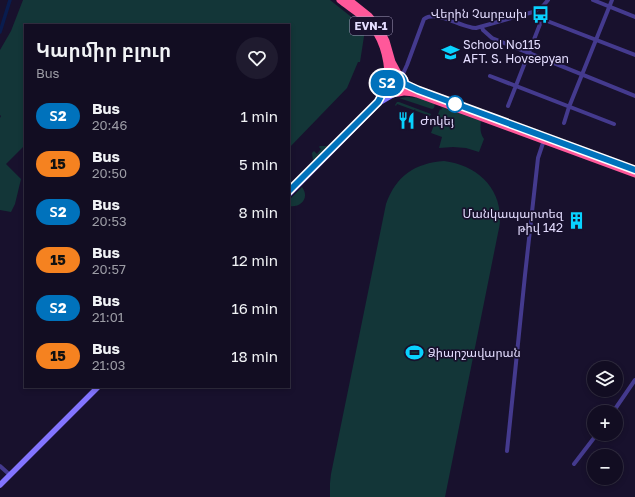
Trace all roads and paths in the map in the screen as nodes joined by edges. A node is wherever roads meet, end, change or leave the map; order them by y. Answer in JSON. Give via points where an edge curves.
{"nodes":[{"id":1,"x":340,"y":0,"type":"edge"},
{"id":2,"x":349,"y":0,"type":"edge"},
{"id":3,"x":548,"y":0,"type":"edge"},
{"id":4,"x":593,"y":0,"type":"edge"},
{"id":5,"x":612,"y":0,"type":"edge"},
{"id":6,"x":610,"y":7,"type":"junction"},
{"id":7,"x":533,"y":12,"type":"junction"},
{"id":8,"x":635,"y":17,"type":"edge"},
{"id":9,"x":542,"y":19,"type":"junction"},
{"id":10,"x":482,"y":27,"type":"junction"},
{"id":11,"x":597,"y":40,"type":"junction"},
{"id":12,"x":528,"y":52,"type":"junction"},
{"id":13,"x":635,"y":55,"type":"edge"},
{"id":14,"x":583,"y":74,"type":"junction"},
{"id":15,"x":400,"y":76,"type":"junction"},
{"id":16,"x":490,"y":76,"type":"dead end"},
{"id":17,"x":387,"y":82,"type":"junction"},
{"id":18,"x":405,"y":84,"type":"junction"},
{"id":19,"x":516,"y":86,"type":"junction"},
{"id":20,"x":399,"y":92,"type":"junction"},
{"id":21,"x":635,"y":96,"type":"edge"},
{"id":22,"x":508,"y":106,"type":"dead end"},
{"id":23,"x":570,"y":107,"type":"junction"},
{"id":24,"x":564,"y":123,"type":"dead end"},
{"id":25,"x":614,"y":124,"type":"dead end"},
{"id":26,"x":545,"y":139,"type":"junction"},
{"id":27,"x":635,"y":170,"type":"edge"},
{"id":28,"x":635,"y":174,"type":"edge"},
{"id":29,"x":290,"y":192,"type":"edge"},
{"id":30,"x":290,"y":192,"type":"edge"},
{"id":31,"x":635,"y":380,"type":"edge"},
{"id":32,"x":96,"y":388,"type":"edge"},
{"id":33,"x":618,"y":405,"type":"edge"},
{"id":34,"x":592,"y":441,"type":"edge"},
{"id":35,"x":507,"y":451,"type":"dead end"},
{"id":36,"x":574,"y":464,"type":"dead end"},
{"id":37,"x":0,"y":466,"type":"edge"},
{"id":38,"x":9,"y":475,"type":"junction"},
{"id":39,"x":0,"y":484,"type":"edge"}],
"edges":[{"from":1,"to":17,"type":"highway","number":"EVN-1","via":[[367,21],[380,38],[386,57]]},
{"from":2,"to":15,"type":"highway","number":"EVN-1","via":[[380,29]]},
{"from":3,"to":7,"type":"street"},
{"from":4,"to":6,"type":"street"},
{"from":5,"to":6,"type":"street"},
{"from":6,"to":8,"type":"street"},
{"from":6,"to":11,"type":"street"},
{"from":7,"to":9,"type":"street"},
{"from":7,"to":10,"type":"street"},
{"from":9,"to":11,"type":"street"},
{"from":9,"to":12,"type":"street"},
{"from":10,"to":12,"type":"street","via":[[492,38]]},
{"from":10,"to":15,"type":"street","via":[[469,27],[437,16],[429,16],[424,19],[408,65]]},
{"from":11,"to":13,"type":"street"},
{"from":11,"to":14,"type":"street"},
{"from":12,"to":14,"type":"street"},
{"from":12,"to":19,"type":"street"},
{"from":14,"to":21,"type":"street"},
{"from":14,"to":23,"type":"street"},
{"from":15,"to":17,"type":"highway","via":[[393,75]]},
{"from":15,"to":18,"type":"highway","number":"EVN-1"},
{"from":16,"to":19,"type":"street"},
{"from":17,"to":20,"type":"highway","via":[[390,92]]},
{"from":17,"to":29,"type":"main road","via":[[378,102]]},
{"from":18,"to":20,"type":"highway"},
{"from":18,"to":26,"type":"highway"},
{"from":19,"to":22,"type":"street"},
{"from":19,"to":23,"type":"street"},
{"from":20,"to":26,"type":"highway","via":[[417,94]]},
{"from":20,"to":30,"type":"main road","via":[[379,103]]},
{"from":23,"to":24,"type":"street"},
{"from":23,"to":25,"type":"street"},
{"from":26,"to":27,"type":"highway"},
{"from":26,"to":28,"type":"highway"},
{"from":26,"to":35,"type":"street","via":[[538,158]]},
{"from":31,"to":33,"type":"street"},
{"from":32,"to":38,"type":"main road"},
{"from":34,"to":36,"type":"street"},
{"from":37,"to":38,"type":"street"},
{"from":38,"to":39,"type":"main road"}]}
